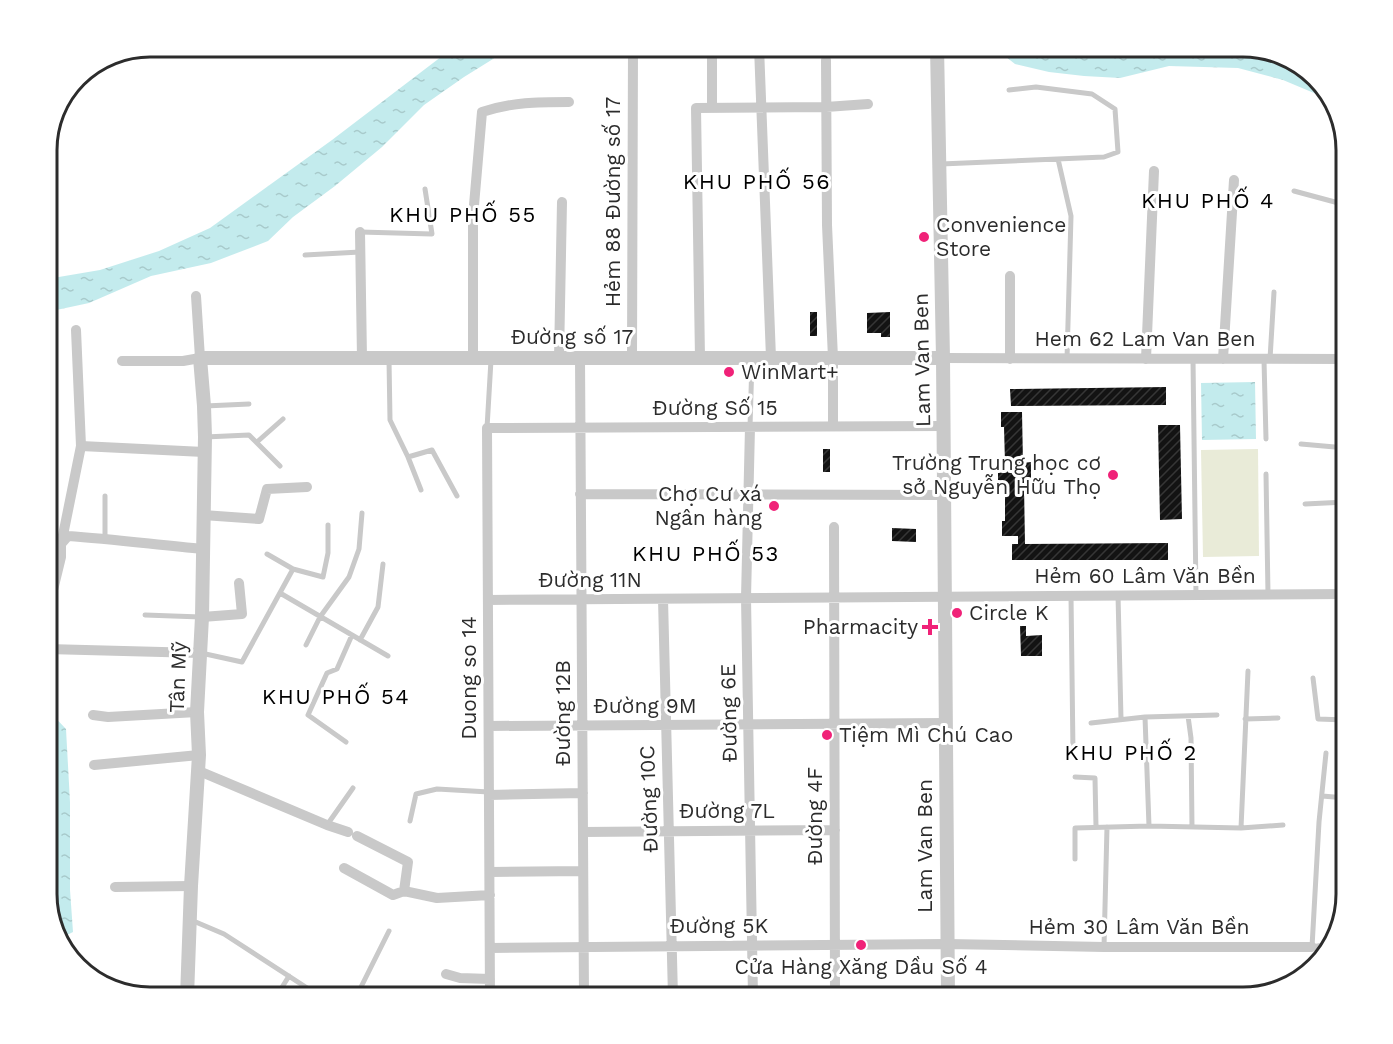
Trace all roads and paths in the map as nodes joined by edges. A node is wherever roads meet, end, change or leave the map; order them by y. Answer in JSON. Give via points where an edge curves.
{"nodes":[{"id":1,"x":633,"y":57,"type":"edge"},
{"id":2,"x":712,"y":57,"type":"edge"},
{"id":3,"x":759,"y":57,"type":"edge"},
{"id":4,"x":937,"y":57,"type":"edge"},
{"id":5,"x":826,"y":60,"type":"dead end"},
{"id":6,"x":1009,"y":90,"type":"dead end"},
{"id":7,"x":569,"y":102,"type":"dead end"},
{"id":8,"x":868,"y":104,"type":"dead end"},
{"id":9,"x":761,"y":107,"type":"junction"},
{"id":10,"x":826,"y":107,"type":"junction"},
{"id":11,"x":712,"y":108,"type":"junction"},
{"id":12,"x":1058,"y":159,"type":"junction"},
{"id":13,"x":940,"y":164,"type":"junction"},
{"id":14,"x":1154,"y":171,"type":"dead end"},
{"id":15,"x":1234,"y":180,"type":"dead end"},
{"id":16,"x":425,"y":189,"type":"dead end"},
{"id":17,"x":1294,"y":191,"type":"dead end"},
{"id":18,"x":562,"y":202,"type":"dead end"},
{"id":19,"x":1336,"y":202,"type":"edge"},
{"id":20,"x":360,"y":232,"type":"joint"},
{"id":21,"x":360,"y":252,"type":"junction"},
{"id":22,"x":305,"y":255,"type":"dead end"},
{"id":23,"x":1010,"y":276,"type":"dead end"},
{"id":24,"x":1274,"y":292,"type":"dead end"},
{"id":25,"x":196,"y":296,"type":"dead end"},
{"id":26,"x":76,"y":330,"type":"dead end"},
{"id":27,"x":200,"y":358,"type":"junction"},
{"id":28,"x":362,"y":358,"type":"junction"},
{"id":29,"x":389,"y":358,"type":"junction"},
{"id":30,"x":473,"y":358,"type":"junction"},
{"id":31,"x":491,"y":358,"type":"junction"},
{"id":32,"x":559,"y":358,"type":"junction"},
{"id":33,"x":580,"y":358,"type":"junction"},
{"id":34,"x":632,"y":358,"type":"junction"},
{"id":35,"x":700,"y":358,"type":"junction"},
{"id":36,"x":753,"y":358,"type":"junction"},
{"id":37,"x":771,"y":358,"type":"junction"},
{"id":38,"x":833,"y":358,"type":"junction"},
{"id":39,"x":943,"y":358,"type":"junction"},
{"id":40,"x":1010,"y":359,"type":"junction"},
{"id":41,"x":1067,"y":359,"type":"junction"},
{"id":42,"x":1146,"y":359,"type":"junction"},
{"id":43,"x":1193,"y":359,"type":"junction"},
{"id":44,"x":1223,"y":359,"type":"junction"},
{"id":45,"x":1267,"y":359,"type":"junction"},
{"id":46,"x":1336,"y":359,"type":"edge"},
{"id":47,"x":122,"y":361,"type":"dead end"},
{"id":48,"x":249,"y":404,"type":"dead end"},
{"id":49,"x":204,"y":406,"type":"junction"},
{"id":50,"x":283,"y":419,"type":"dead end"},
{"id":51,"x":833,"y":426,"type":"junction"},
{"id":52,"x":944,"y":426,"type":"junction"},
{"id":53,"x":750,"y":427,"type":"junction"},
{"id":54,"x":487,"y":428,"type":"junction"},
{"id":55,"x":580,"y":428,"type":"junction"},
{"id":56,"x":205,"y":437,"type":"junction"},
{"id":57,"x":1266,"y":439,"type":"dead end"},
{"id":58,"x":257,"y":442,"type":"junction"},
{"id":59,"x":1301,"y":444,"type":"dead end"},
{"id":60,"x":81,"y":446,"type":"junction"},
{"id":61,"x":1336,"y":447,"type":"edge"},
{"id":62,"x":204,"y":452,"type":"junction"},
{"id":63,"x":408,"y":457,"type":"junction"},
{"id":64,"x":280,"y":466,"type":"dead end"},
{"id":65,"x":1266,"y":474,"type":"dead end"},
{"id":66,"x":307,"y":487,"type":"dead end"},
{"id":67,"x":421,"y":490,"type":"dead end"},
{"id":68,"x":580,"y":494,"type":"junction"},
{"id":69,"x":749,"y":494,"type":"junction"},
{"id":70,"x":944,"y":495,"type":"junction"},
{"id":71,"x":105,"y":496,"type":"dead end"},
{"id":72,"x":457,"y":496,"type":"dead end"},
{"id":73,"x":1336,"y":503,"type":"edge"},
{"id":74,"x":1305,"y":504,"type":"dead end"},
{"id":75,"x":362,"y":513,"type":"dead end"},
{"id":76,"x":204,"y":515,"type":"junction"},
{"id":77,"x":328,"y":525,"type":"dead end"},
{"id":78,"x":834,"y":527,"type":"dead end"},
{"id":79,"x":105,"y":538,"type":"junction"},
{"id":80,"x":57,"y":541,"type":"edge"},
{"id":81,"x":61,"y":544,"type":"junction"},
{"id":82,"x":203,"y":549,"type":"junction"},
{"id":83,"x":267,"y":554,"type":"dead end"},
{"id":84,"x":382,"y":564,"type":"dead end"},
{"id":85,"x":293,"y":569,"type":"junction"},
{"id":86,"x":57,"y":573,"type":"edge"},
{"id":87,"x":239,"y":583,"type":"dead end"},
{"id":88,"x":280,"y":594,"type":"junction"},
{"id":89,"x":1268,"y":594,"type":"junction"},
{"id":90,"x":1336,"y":594,"type":"edge"},
{"id":91,"x":1196,"y":595,"type":"junction"},
{"id":92,"x":1071,"y":596,"type":"junction"},
{"id":93,"x":1119,"y":596,"type":"junction"},
{"id":94,"x":945,"y":597,"type":"junction"},
{"id":95,"x":746,"y":598,"type":"junction"},
{"id":96,"x":834,"y":598,"type":"junction"},
{"id":97,"x":663,"y":599,"type":"junction"},
{"id":98,"x":488,"y":600,"type":"junction"},
{"id":99,"x":581,"y":600,"type":"junction"},
{"id":100,"x":145,"y":615,"type":"dead end"},
{"id":101,"x":201,"y":617,"type":"junction"},
{"id":102,"x":320,"y":617,"type":"junction"},
{"id":103,"x":352,"y":635,"type":"junction"},
{"id":104,"x":360,"y":640,"type":"junction"},
{"id":105,"x":306,"y":645,"type":"dead end"},
{"id":106,"x":57,"y":649,"type":"edge"},
{"id":107,"x":200,"y":653,"type":"junction"},
{"id":108,"x":388,"y":656,"type":"dead end"},
{"id":109,"x":1248,"y":671,"type":"dead end"},
{"id":110,"x":1313,"y":678,"type":"dead end"},
{"id":111,"x":197,"y":712,"type":"junction"},
{"id":112,"x":93,"y":715,"type":"dead end"},
{"id":113,"x":1217,"y":715,"type":"dead end"},
{"id":114,"x":1188,"y":716,"type":"junction"},
{"id":115,"x":1145,"y":717,"type":"junction"},
{"id":116,"x":1278,"y":718,"type":"dead end"},
{"id":117,"x":1121,"y":719,"type":"junction"},
{"id":118,"x":1245,"y":719,"type":"junction"},
{"id":119,"x":1336,"y":720,"type":"edge"},
{"id":120,"x":946,"y":723,"type":"junction"},
{"id":121,"x":1090,"y":723,"type":"dead end"},
{"id":122,"x":835,"y":724,"type":"junction"},
{"id":123,"x":666,"y":725,"type":"junction"},
{"id":124,"x":748,"y":725,"type":"junction"},
{"id":125,"x":489,"y":726,"type":"junction"},
{"id":126,"x":582,"y":726,"type":"junction"},
{"id":127,"x":346,"y":742,"type":"dead end"},
{"id":128,"x":1072,"y":753,"type":"dead end"},
{"id":129,"x":1326,"y":753,"type":"dead end"},
{"id":130,"x":199,"y":756,"type":"junction"},
{"id":131,"x":94,"y":765,"type":"dead end"},
{"id":132,"x":199,"y":771,"type":"junction"},
{"id":133,"x":1075,"y":777,"type":"dead end"},
{"id":134,"x":353,"y":788,"type":"dead end"},
{"id":135,"x":489,"y":793,"type":"junction"},
{"id":136,"x":583,"y":793,"type":"junction"},
{"id":137,"x":1322,"y":796,"type":"junction"},
{"id":138,"x":1336,"y":797,"type":"edge"},
{"id":139,"x":411,"y":821,"type":"dead end"},
{"id":140,"x":327,"y":825,"type":"junction"},
{"id":141,"x":1283,"y":825,"type":"dead end"},
{"id":142,"x":1149,"y":826,"type":"junction"},
{"id":143,"x":1096,"y":827,"type":"junction"},
{"id":144,"x":1107,"y":827,"type":"junction"},
{"id":145,"x":1192,"y":827,"type":"junction"},
{"id":146,"x":1241,"y":828,"type":"junction"},
{"id":147,"x":751,"y":830,"type":"junction"},
{"id":148,"x":835,"y":830,"type":"junction"},
{"id":149,"x":669,"y":831,"type":"junction"},
{"id":150,"x":583,"y":832,"type":"junction"},
{"id":151,"x":1075,"y":859,"type":"dead end"},
{"id":152,"x":344,"y":868,"type":"dead end"},
{"id":153,"x":583,"y":871,"type":"junction"},
{"id":154,"x":490,"y":872,"type":"junction"},
{"id":155,"x":191,"y":886,"type":"junction"},
{"id":156,"x":116,"y":887,"type":"dead end"},
{"id":157,"x":404,"y":891,"type":"junction"},
{"id":158,"x":490,"y":895,"type":"junction"},
{"id":159,"x":191,"y":920,"type":"junction"},
{"id":160,"x":389,"y":931,"type":"dead end"},
{"id":161,"x":947,"y":944,"type":"junction"},
{"id":162,"x":835,"y":945,"type":"junction"},
{"id":163,"x":672,"y":946,"type":"junction"},
{"id":164,"x":752,"y":946,"type":"junction"},
{"id":165,"x":1320,"y":946,"type":"edge"},
{"id":166,"x":584,"y":947,"type":"junction"},
{"id":167,"x":1104,"y":947,"type":"junction"},
{"id":168,"x":1312,"y":947,"type":"junction"},
{"id":169,"x":490,"y":948,"type":"junction"},
{"id":170,"x":446,"y":974,"type":"dead end"},
{"id":171,"x":289,"y":976,"type":"junction"},
{"id":172,"x":490,"y":979,"type":"junction"},
{"id":173,"x":187,"y":987,"type":"edge"},
{"id":174,"x":282,"y":987,"type":"edge"},
{"id":175,"x":305,"y":987,"type":"edge"},
{"id":176,"x":361,"y":987,"type":"edge"},
{"id":177,"x":490,"y":987,"type":"edge"},
{"id":178,"x":584,"y":987,"type":"edge"},
{"id":179,"x":673,"y":987,"type":"edge"},
{"id":180,"x":753,"y":987,"type":"edge"},
{"id":181,"x":835,"y":987,"type":"edge"},
{"id":182,"x":948,"y":987,"type":"edge"}],
"edges":[{"from":1,"to":34,"type":"street","name":"Hẻm 88 Đường số 17"},
{"from":2,"to":11,"type":"street"},
{"from":3,"to":9,"type":"street"},
{"from":4,"to":13,"type":"street","name":"Lam Van Ben"},
{"from":5,"to":10,"type":"street"},
{"from":6,"to":12,"type":"lane","via":[[1036,87],[1092,94],[1115,109],[1118,152],[1104,157]]},
{"from":7,"to":30,"type":"street","via":[[503,105],[482,112],[473,217]]},
{"from":8,"to":10,"type":"street"},
{"from":9,"to":10,"type":"street"},
{"from":9,"to":11,"type":"street"},
{"from":9,"to":37,"type":"street"},
{"from":10,"to":38,"type":"street"},
{"from":11,"to":35,"type":"street","via":[[696,108]]},
{"from":12,"to":13,"type":"lane"},
{"from":12,"to":41,"type":"lane","via":[[1071,216]]},
{"from":13,"to":39,"type":"street","name":"Lam Van Ben"},
{"from":14,"to":42,"type":"street"},
{"from":15,"to":44,"type":"street"},
{"from":16,"to":20,"type":"lane","via":[[432,234]]},
{"from":17,"to":19,"type":"lane"},
{"from":18,"to":32,"type":"street"},
{"from":20,"to":21,"type":"street"},
{"from":21,"to":22,"type":"lane"},
{"from":21,"to":28,"type":"street"},
{"from":23,"to":40,"type":"street"},
{"from":24,"to":45,"type":"lane"},
{"from":25,"to":27,"type":"street"},
{"from":26,"to":60,"type":"street"},
{"from":27,"to":28,"type":"street","name":"Đường số 17"},
{"from":27,"to":47,"type":"street"},
{"from":27,"to":49,"type":"street","name":"Tân Mỹ"},
{"from":28,"to":29,"type":"street","name":"Đường số 17"},
{"from":29,"to":30,"type":"street","name":"Đường số 17"},
{"from":29,"to":63,"type":"lane","via":[[390,420]]},
{"from":30,"to":31,"type":"street","name":"Đường số 17"},
{"from":31,"to":32,"type":"street","name":"Đường số 17"},
{"from":31,"to":54,"type":"lane","name":"Duong so 14"},
{"from":32,"to":33,"type":"street","name":"Đường số 17"},
{"from":33,"to":34,"type":"street","name":"Đường số 17"},
{"from":33,"to":55,"type":"street","name":"Đường 12B"},
{"from":34,"to":35,"type":"street","name":"Đường số 17"},
{"from":35,"to":36,"type":"street","name":"Đường số 17"},
{"from":36,"to":37,"type":"street","name":"Đường số 17"},
{"from":36,"to":53,"type":"lane"},
{"from":37,"to":38,"type":"street","name":"Đường số 17"},
{"from":38,"to":39,"type":"street","name":"Đường số 17"},
{"from":38,"to":51,"type":"street"},
{"from":39,"to":40,"type":"street","name":"Hem 62 Lam Van Ben"},
{"from":39,"to":52,"type":"street","name":"Lam Van Ben"},
{"from":40,"to":41,"type":"street","name":"Hem 62 Lam Van Ben"},
{"from":41,"to":42,"type":"street","name":"Hem 62 Lam Van Ben"},
{"from":42,"to":43,"type":"street","name":"Hem 62 Lam Van Ben"},
{"from":43,"to":44,"type":"street","name":"Hem 62 Lam Van Ben"},
{"from":43,"to":91,"type":"lane"},
{"from":44,"to":45,"type":"street","name":"Hem 62 Lam Van Ben"},
{"from":45,"to":46,"type":"street","name":"Hem 62 Lam Van Ben"},
{"from":45,"to":57,"type":"lane"},
{"from":48,"to":49,"type":"lane"},
{"from":49,"to":56,"type":"street","name":"Tân Mỹ"},
{"from":50,"to":58,"type":"lane"},
{"from":51,"to":52,"type":"street","name":"Đường Số 15"},
{"from":51,"to":53,"type":"street","name":"Đường Số 15"},
{"from":52,"to":70,"type":"street","name":"Lam Van Ben"},
{"from":53,"to":55,"type":"street","name":"Đường Số 15"},
{"from":53,"to":69,"type":"street","name":"Đường 6E"},
{"from":54,"to":55,"type":"street","name":"Đường Số 15"},
{"from":54,"to":98,"type":"street","name":"Duong so 14"},
{"from":55,"to":68,"type":"street","name":"Đường 12B"},
{"from":56,"to":58,"type":"lane","via":[[249,435]]},
{"from":56,"to":62,"type":"street","name":"Tân Mỹ"},
{"from":58,"to":64,"type":"lane"},
{"from":59,"to":61,"type":"lane"},
{"from":60,"to":62,"type":"street"},
{"from":60,"to":81,"type":"street"},
{"from":62,"to":76,"type":"street","name":"Tân Mỹ"},
{"from":63,"to":67,"type":"lane"},
{"from":63,"to":72,"type":"lane","via":[[432,450]]},
{"from":65,"to":89,"type":"lane"},
{"from":66,"to":76,"type":"street","via":[[267,489],[259,519]]},
{"from":68,"to":69,"type":"street"},
{"from":68,"to":99,"type":"street","name":"Đường 12B"},
{"from":69,"to":70,"type":"street"},
{"from":69,"to":95,"type":"street","name":"Đường 6E"},
{"from":70,"to":94,"type":"street","name":"Lam Van Ben"},
{"from":71,"to":79,"type":"lane"},
{"from":73,"to":74,"type":"lane"},
{"from":75,"to":102,"type":"lane","via":[[359,549],[349,577]]},
{"from":76,"to":82,"type":"street","name":"Tân Mỹ"},
{"from":77,"to":85,"type":"lane","via":[[323,577]]},
{"from":78,"to":96,"type":"street","name":"Đường 4F"},
{"from":79,"to":81,"type":"street","via":[[68,536]]},
{"from":79,"to":82,"type":"street"},
{"from":80,"to":81,"type":"street"},
{"from":81,"to":86,"type":"street"},
{"from":82,"to":101,"type":"street","name":"Tân Mỹ"},
{"from":83,"to":85,"type":"lane"},
{"from":84,"to":104,"type":"lane","via":[[378,607]]},
{"from":85,"to":88,"type":"lane"},
{"from":87,"to":101,"type":"street","via":[[242,614]]},
{"from":88,"to":102,"type":"lane"},
{"from":88,"to":107,"type":"lane","via":[[242,662]]},
{"from":89,"to":90,"type":"street","name":"Hẻm 60 Lâm Văn Bền"},
{"from":89,"to":91,"type":"street","name":"Hẻm 60 Lâm Văn Bền"},
{"from":91,"to":93,"type":"street","name":"Hẻm 60 Lâm Văn Bền"},
{"from":92,"to":93,"type":"street","name":"Hẻm 60 Lâm Văn Bền"},
{"from":92,"to":94,"type":"street","name":"Hẻm 60 Lâm Văn Bền"},
{"from":92,"to":128,"type":"lane"},
{"from":93,"to":117,"type":"lane"},
{"from":94,"to":96,"type":"street","name":"Đường 11N"},
{"from":94,"to":120,"type":"street","name":"Lam Van Ben"},
{"from":95,"to":96,"type":"street","name":"Đường 11N"},
{"from":95,"to":97,"type":"street","name":"Đường 11N"},
{"from":95,"to":124,"type":"street","name":"Đường 6E"},
{"from":96,"to":122,"type":"street","name":"Đường 4F"},
{"from":97,"to":99,"type":"street","name":"Đường 11N"},
{"from":97,"to":123,"type":"street","name":"Đường 10C"},
{"from":98,"to":99,"type":"street","name":"Đường 11N"},
{"from":98,"to":125,"type":"street","name":"Duong so 14"},
{"from":99,"to":126,"type":"street","name":"Đường 12B"},
{"from":100,"to":101,"type":"lane"},
{"from":101,"to":107,"type":"street","name":"Tân Mỹ"},
{"from":102,"to":103,"type":"lane"},
{"from":102,"to":105,"type":"lane"},
{"from":103,"to":104,"type":"lane"},
{"from":103,"to":127,"type":"lane","via":[[337,669],[327,673],[308,715]]},
{"from":104,"to":108,"type":"lane"},
{"from":106,"to":107,"type":"street"},
{"from":107,"to":111,"type":"street","name":"Tân Mỹ"},
{"from":109,"to":118,"type":"lane"},
{"from":110,"to":119,"type":"lane","via":[[1318,719]]},
{"from":111,"to":112,"type":"street"},
{"from":111,"to":130,"type":"street","name":"Tân Mỹ"},
{"from":113,"to":114,"type":"lane"},
{"from":114,"to":115,"type":"lane"},
{"from":114,"to":145,"type":"lane"},
{"from":115,"to":117,"type":"lane"},
{"from":115,"to":142,"type":"lane"},
{"from":116,"to":118,"type":"lane"},
{"from":117,"to":121,"type":"lane"},
{"from":118,"to":146,"type":"lane"},
{"from":120,"to":122,"type":"street","name":"Đường 9M"},
{"from":120,"to":161,"type":"street","name":"Lam Van Ben"},
{"from":122,"to":124,"type":"street","name":"Đường 9M"},
{"from":122,"to":148,"type":"street","name":"Đường 4F"},
{"from":123,"to":124,"type":"street","name":"Đường 9M"},
{"from":123,"to":126,"type":"street","name":"Đường 9M"},
{"from":123,"to":149,"type":"street","name":"Đường 10C"},
{"from":124,"to":147,"type":"street","name":"Đường 6E"},
{"from":125,"to":126,"type":"street","name":"Đường 9M"},
{"from":125,"to":135,"type":"street","name":"Duong so 14"},
{"from":126,"to":136,"type":"street","name":"Đường 12B"},
{"from":129,"to":137,"type":"lane"},
{"from":130,"to":131,"type":"street"},
{"from":130,"to":132,"type":"street","name":"Tân Mỹ"},
{"from":132,"to":140,"type":"street"},
{"from":132,"to":155,"type":"street","name":"Tân Mỹ"},
{"from":133,"to":143,"type":"lane","via":[[1095,778]]},
{"from":134,"to":140,"type":"lane"},
{"from":135,"to":136,"type":"street"},
{"from":135,"to":139,"type":"lane","via":[[437,789],[416,794]]},
{"from":135,"to":154,"type":"street","name":"Duong so 14"},
{"from":136,"to":150,"type":"street","name":"Đường 12B"},
{"from":137,"to":138,"type":"lane"},
{"from":137,"to":168,"type":"lane"},
{"from":140,"to":157,"type":"street","via":[[408,862]]},
{"from":141,"to":146,"type":"lane"},
{"from":142,"to":144,"type":"lane"},
{"from":142,"to":145,"type":"lane"},
{"from":143,"to":144,"type":"lane"},
{"from":143,"to":151,"type":"lane","via":[[1075,828]]},
{"from":144,"to":167,"type":"lane"},
{"from":145,"to":146,"type":"lane"},
{"from":147,"to":148,"type":"street","name":"Đường 7L"},
{"from":147,"to":149,"type":"street","name":"Đường 7L"},
{"from":147,"to":164,"type":"street","name":"Đường 6E"},
{"from":148,"to":162,"type":"street","name":"Đường 4F"},
{"from":149,"to":150,"type":"street","name":"Đường 7L"},
{"from":149,"to":163,"type":"street","name":"Đường 10C"},
{"from":150,"to":153,"type":"street","name":"Đường 12B"},
{"from":152,"to":157,"type":"street","via":[[393,895]]},
{"from":153,"to":154,"type":"street"},
{"from":153,"to":166,"type":"street","name":"Đường 12B"},
{"from":154,"to":158,"type":"street","name":"Duong so 14"},
{"from":155,"to":156,"type":"street"},
{"from":155,"to":159,"type":"street","name":"Tân Mỹ"},
{"from":157,"to":158,"type":"street","via":[[437,898]]},
{"from":158,"to":169,"type":"street","name":"Duong so 14"},
{"from":159,"to":171,"type":"lane","via":[[224,934]]},
{"from":159,"to":173,"type":"street","name":"Tân Mỹ"},
{"from":160,"to":176,"type":"lane"},
{"from":161,"to":162,"type":"street","name":"Đường 5K"},
{"from":161,"to":167,"type":"street","name":"Hẻm 30 Lâm Văn Bền"},
{"from":161,"to":182,"type":"street","name":"Lam Van Ben"},
{"from":162,"to":164,"type":"street","name":"Đường 5K"},
{"from":162,"to":181,"type":"street","name":"Đường 4F"},
{"from":163,"to":164,"type":"street","name":"Đường 5K"},
{"from":163,"to":166,"type":"street","name":"Đường 5K"},
{"from":163,"to":179,"type":"street","name":"Đường 10C"},
{"from":164,"to":180,"type":"street","name":"Đường 6E"},
{"from":165,"to":168,"type":"lane","name":"Hẻm 30 Lâm Văn Bền"},
{"from":166,"to":169,"type":"street","name":"Đường 5K"},
{"from":166,"to":178,"type":"street","name":"Đường 12B"},
{"from":167,"to":168,"type":"street","name":"Hẻm 30 Lâm Văn Bền"},
{"from":169,"to":172,"type":"street","name":"Duong so 14"},
{"from":170,"to":172,"type":"street"},
{"from":171,"to":174,"type":"lane"},
{"from":171,"to":175,"type":"lane"},
{"from":172,"to":177,"type":"street","name":"Duong so 14"}]}
